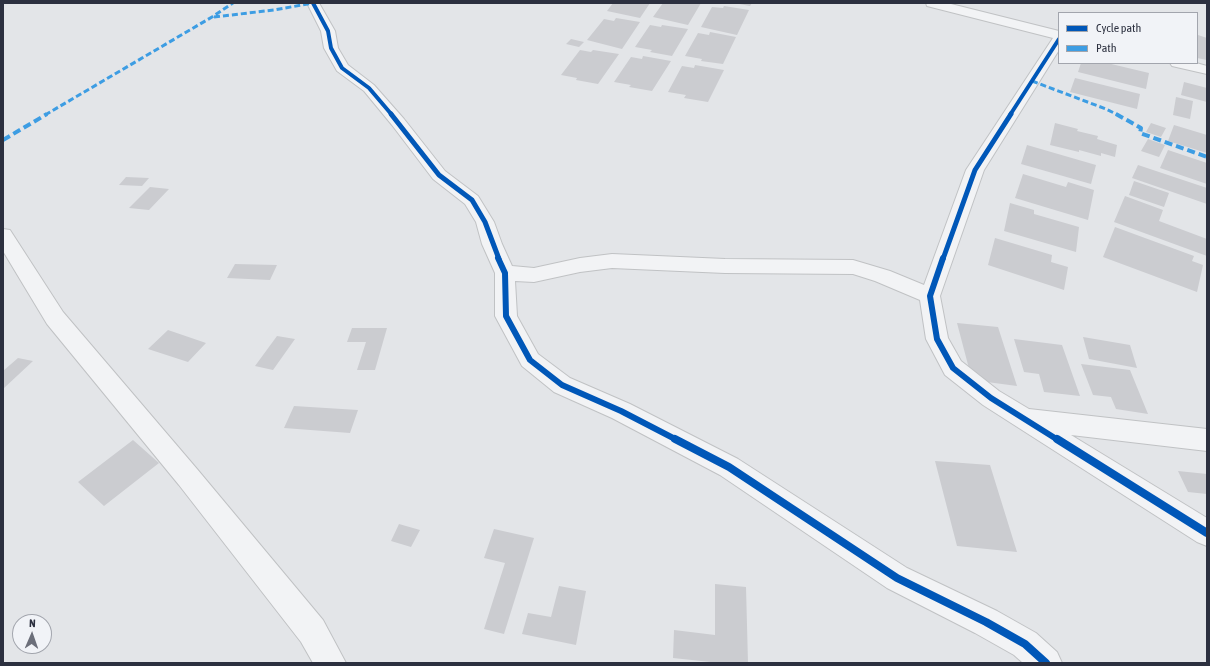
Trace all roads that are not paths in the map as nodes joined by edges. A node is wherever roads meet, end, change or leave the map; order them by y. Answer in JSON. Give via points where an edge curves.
{"nodes":[{"id":1,"x":313,"y":3,"type":"edge"},
{"id":2,"x":932,"y":3,"type":"edge"},
{"id":3,"x":1058,"y":36,"type":"edge"},
{"id":4,"x":1058,"y":41,"type":"edge"},
{"id":5,"x":1181,"y":64,"type":"edge"},
{"id":6,"x":1207,"y":70,"type":"edge"},
{"id":7,"x":3,"y":235,"type":"edge"},
{"id":8,"x":505,"y":273,"type":"junction"},
{"id":9,"x":930,"y":296,"type":"junction"},
{"id":10,"x":1022,"y":418,"type":"junction"},
{"id":11,"x":1207,"y":440,"type":"edge"},
{"id":12,"x":1207,"y":533,"type":"edge"},
{"id":13,"x":330,"y":663,"type":"edge"},
{"id":14,"x":1046,"y":663,"type":"edge"}],
"edges":[{"from":1,"to":8,"type":"street","via":[[328,31],[331,48],[342,68],[370,88],[439,175],[472,200],[485,222]]},
{"from":2,"to":3,"type":"street"},
{"from":4,"to":9,"type":"street","via":[[975,170]]},
{"from":5,"to":6,"type":"street"},
{"from":7,"to":13,"type":"street","via":[[55,318],[312,631]]},
{"from":8,"to":9,"type":"street","via":[[534,275],[612,261],[725,266],[853,267],[883,276]]},
{"from":8,"to":14,"type":"street","via":[[506,316],[530,360],[562,385],[621,410],[729,467],[897,578],[1025,644]]},
{"from":9,"to":10,"type":"street","via":[[937,339],[953,368]]},
{"from":10,"to":11,"type":"street"},
{"from":10,"to":12,"type":"street"}]}
